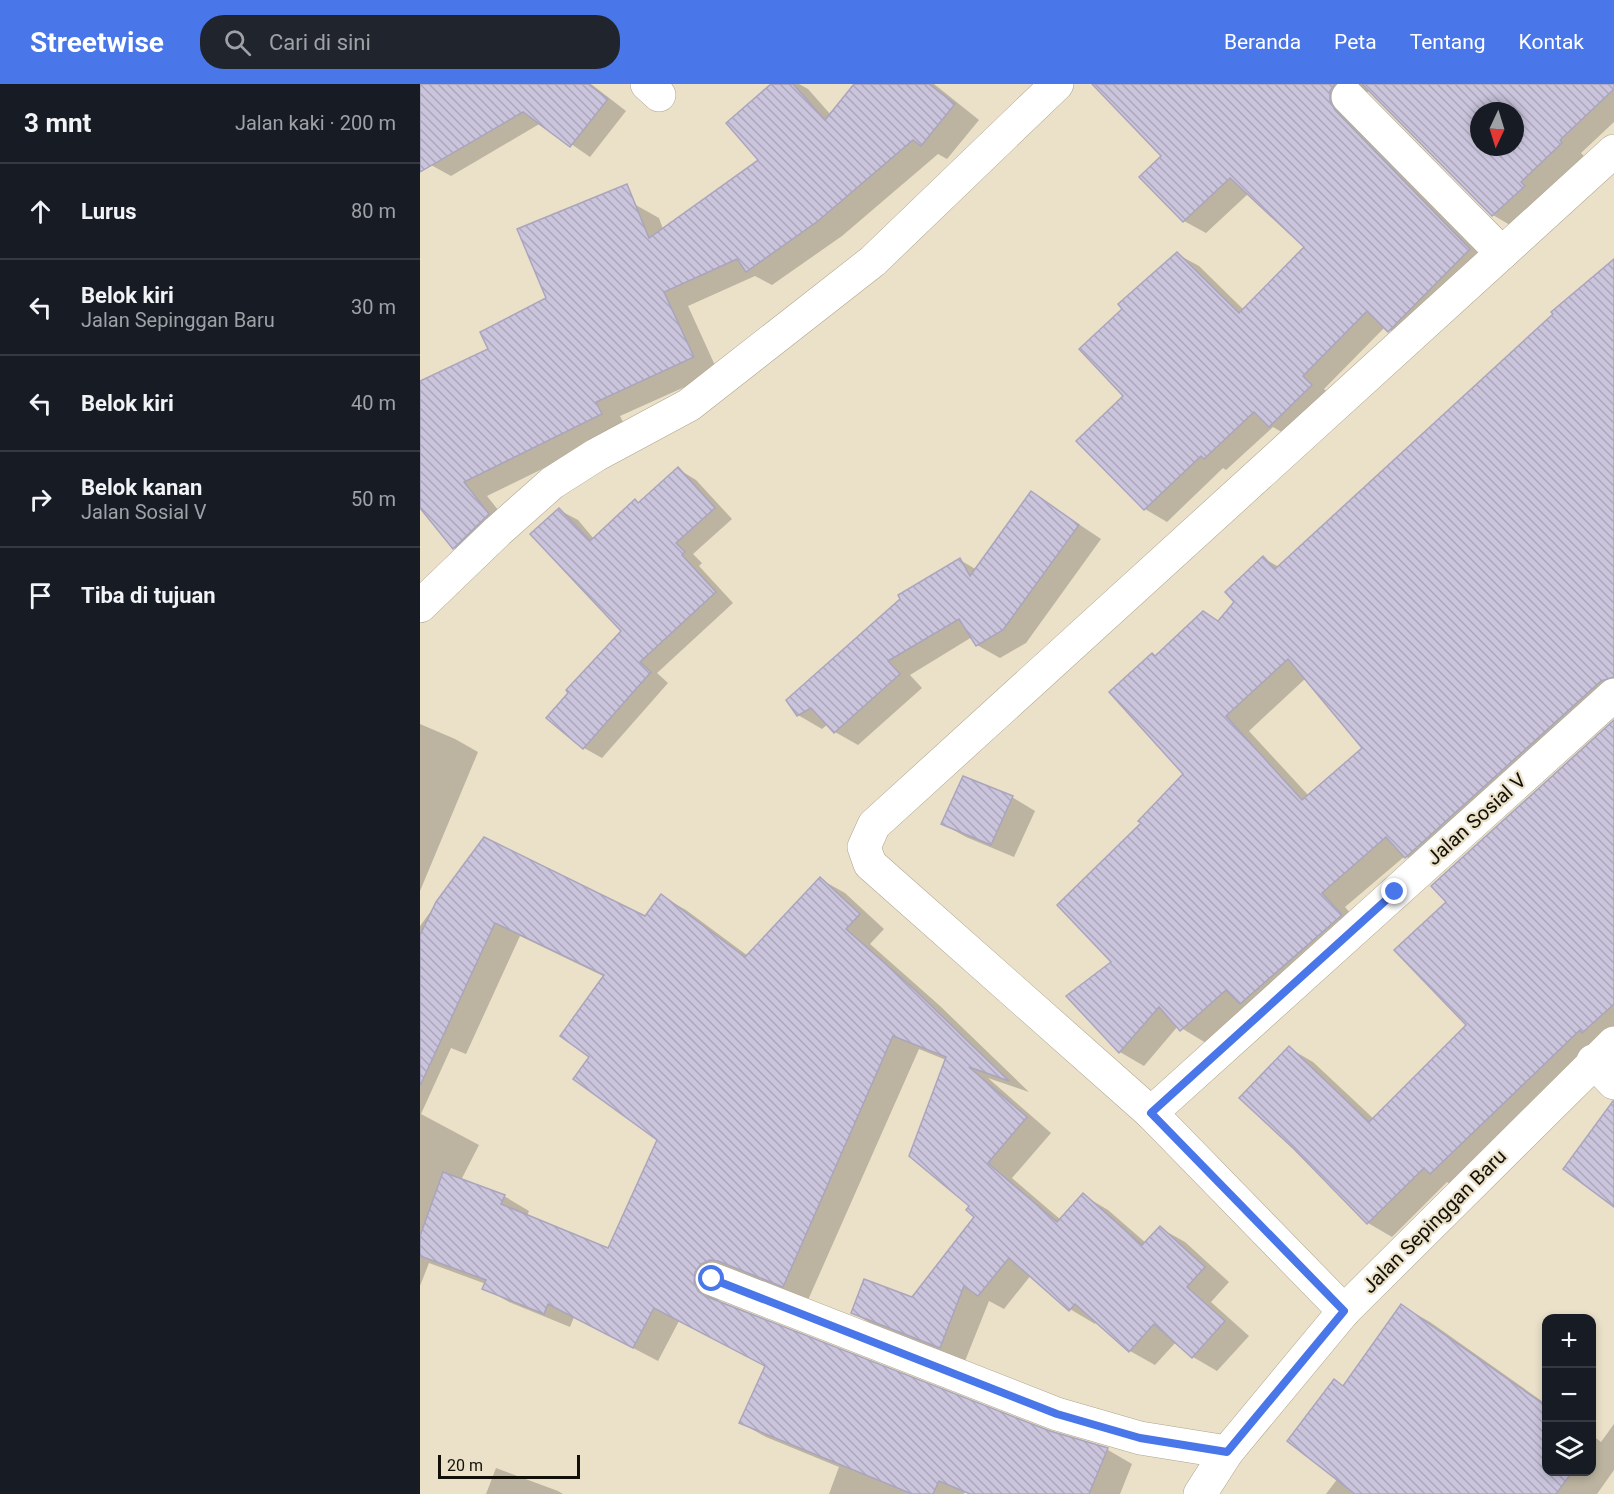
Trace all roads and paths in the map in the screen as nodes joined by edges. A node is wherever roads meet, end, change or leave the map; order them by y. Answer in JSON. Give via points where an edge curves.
{"nodes":[{"id":1,"x":1048,"y":87,"type":"edge"},
{"id":2,"x":1348,"y":97,"type":"dead end"},
{"id":3,"x":1614,"y":151,"type":"edge"},
{"id":4,"x":1502,"y":253,"type":"junction"},
{"id":5,"x":420,"y":606,"type":"edge"},
{"id":6,"x":1614,"y":695,"type":"edge"},
{"id":7,"x":1607,"y":1062,"type":"edge"},
{"id":8,"x":1151,"y":1113,"type":"junction"},
{"id":9,"x":712,"y":1279,"type":"dead end"},
{"id":10,"x":1344,"y":1311,"type":"junction"},
{"id":11,"x":1227,"y":1452,"type":"junction"},
{"id":12,"x":1200,"y":1494,"type":"edge"}],
"edges":[{"from":1,"to":5,"type":"street","via":[[873,261],[689,405],[552,483]]},
{"from":2,"to":4,"type":"street"},
{"from":3,"to":4,"type":"street"},
{"from":4,"to":8,"type":"street","via":[[874,825],[864,847],[870,864]]},
{"from":6,"to":8,"type":"street","name":"Jalan Sosial V"},
{"from":7,"to":10,"type":"street","name":"Jalan Sepinggan Baru"},
{"from":8,"to":10,"type":"street"},
{"from":9,"to":11,"type":"street","via":[[1057,1414],[1140,1438]]},
{"from":10,"to":11,"type":"street","name":"Jalan Sepinggan Baru"},
{"from":11,"to":12,"type":"street","name":"Jalan Sepinggan Baru"}]}
